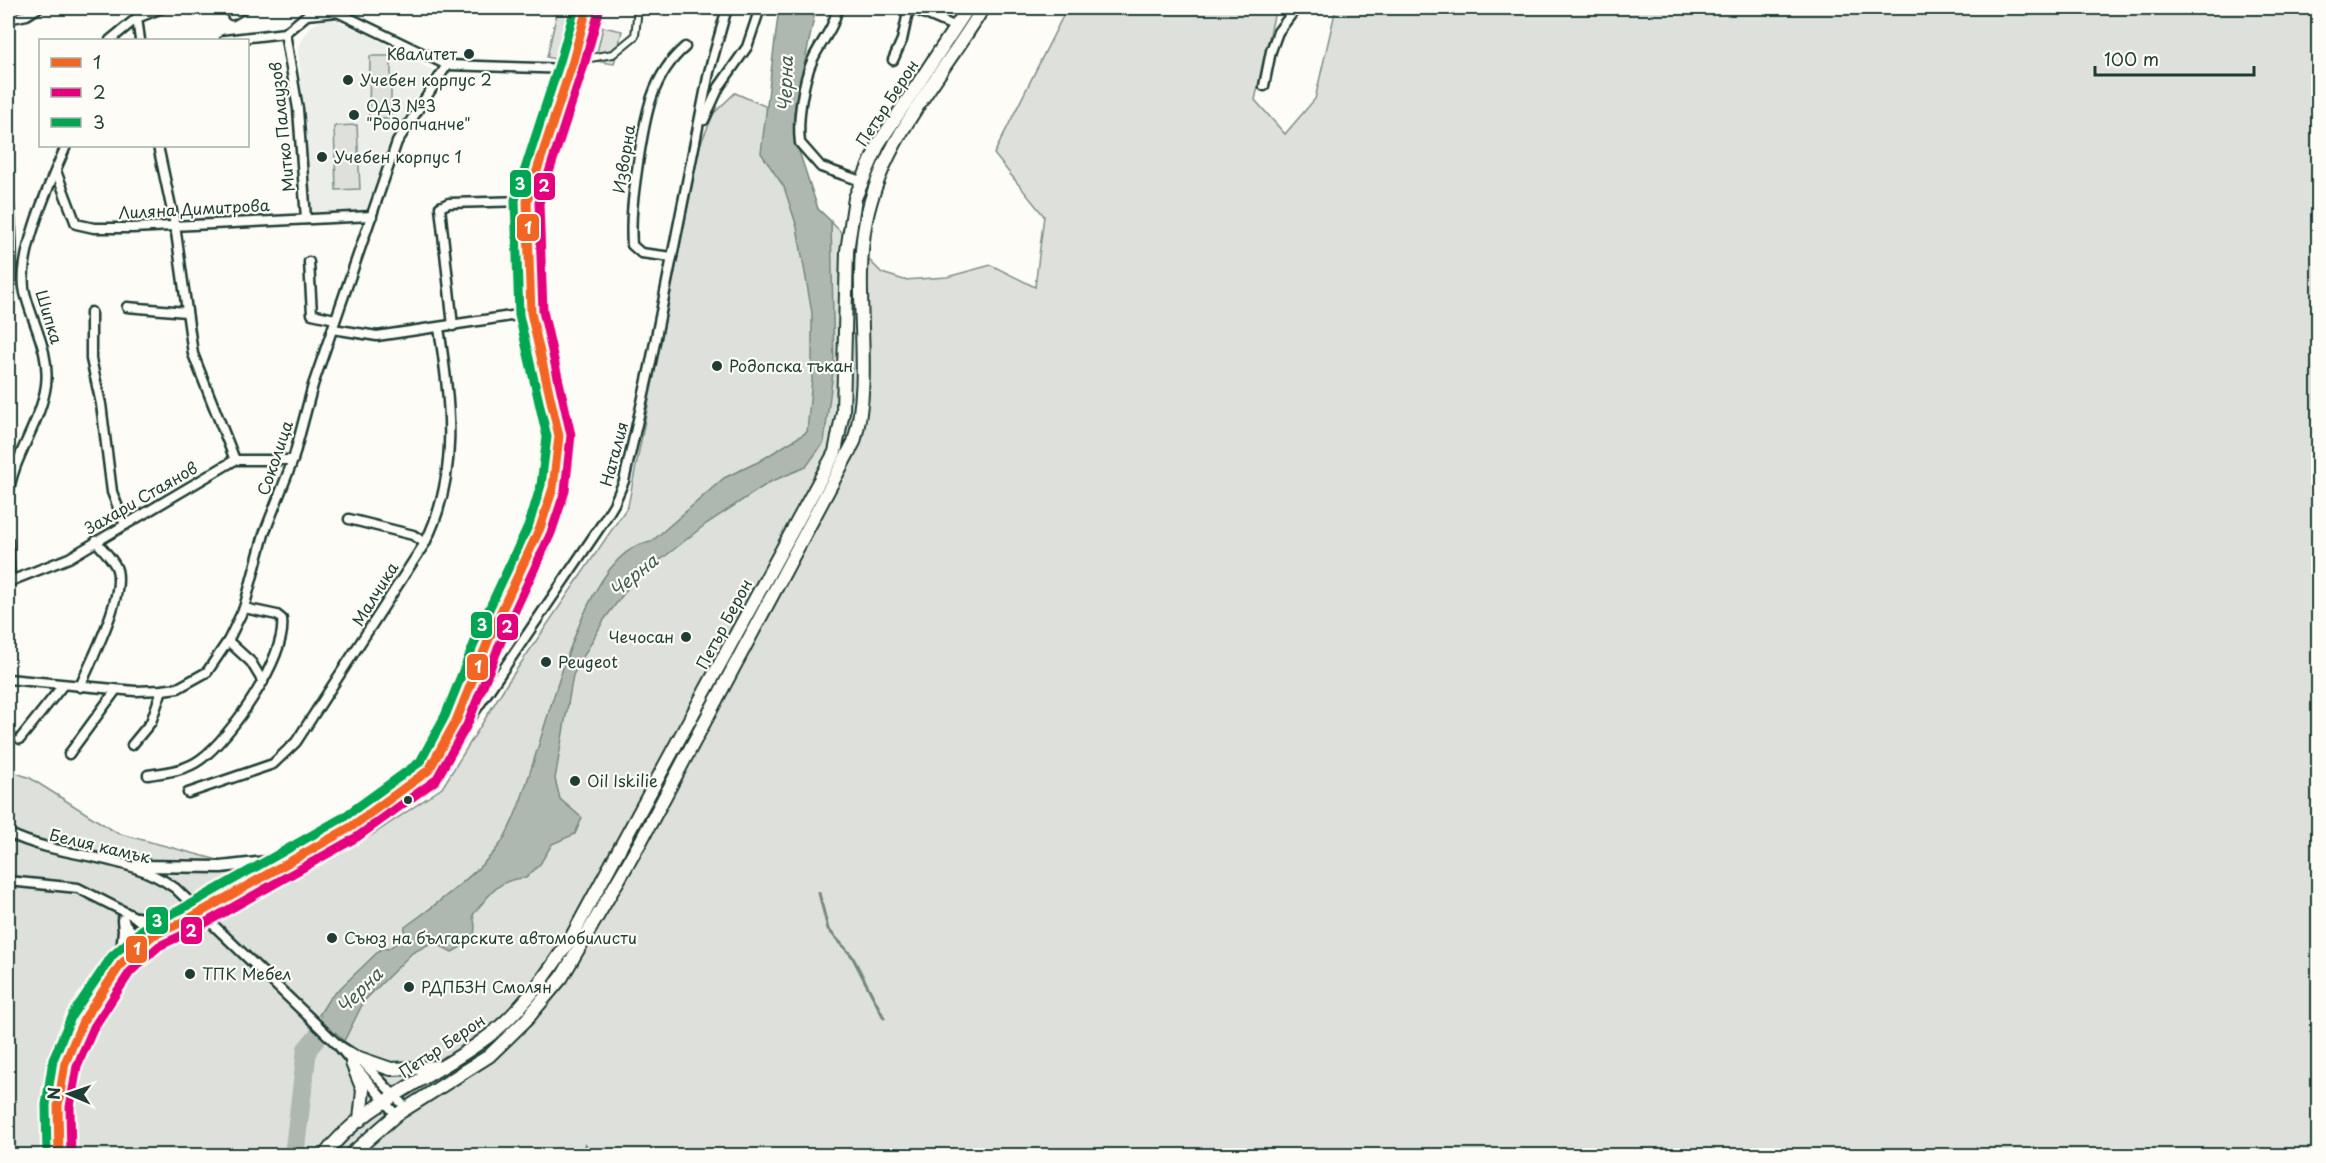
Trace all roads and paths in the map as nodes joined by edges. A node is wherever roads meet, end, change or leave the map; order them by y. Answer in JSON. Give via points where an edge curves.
{"nodes":[{"id":1,"x":38,"y":8,"type":"edge"},
{"id":2,"x":144,"y":8,"type":"edge"},
{"id":3,"x":162,"y":8,"type":"edge"},
{"id":4,"x":244,"y":8,"type":"edge"},
{"id":5,"x":587,"y":8,"type":"edge"},
{"id":6,"x":638,"y":8,"type":"edge"},
{"id":7,"x":726,"y":8,"type":"edge"},
{"id":8,"x":759,"y":8,"type":"edge"},
{"id":9,"x":837,"y":8,"type":"edge"},
{"id":10,"x":911,"y":8,"type":"edge"},
{"id":11,"x":968,"y":8,"type":"edge"},
{"id":12,"x":983,"y":8,"type":"edge"},
{"id":13,"x":1296,"y":8,"type":"edge"},
{"id":14,"x":232,"y":15,"type":"dead end"},
{"id":15,"x":137,"y":18,"type":"junction"},
{"id":16,"x":8,"y":19,"type":"edge"},
{"id":17,"x":956,"y":27,"type":"junction"},
{"id":18,"x":285,"y":33,"type":"junction"},
{"id":19,"x":111,"y":39,"type":"edge"},
{"id":20,"x":140,"y":39,"type":"edge"},
{"id":21,"x":234,"y":39,"type":"edge"},
{"id":22,"x":685,"y":47,"type":"dead end"},
{"id":23,"x":893,"y":60,"type":"dead end"},
{"id":24,"x":447,"y":65,"type":"junction"},
{"id":25,"x":571,"y":65,"type":"junction"},
{"id":26,"x":1264,"y":86,"type":"dead end"},
{"id":27,"x":699,"y":128,"type":"junction"},
{"id":28,"x":66,"y":147,"type":"edge"},
{"id":29,"x":158,"y":147,"type":"edge"},
{"id":30,"x":56,"y":171,"type":"junction"},
{"id":31,"x":861,"y":181,"type":"junction"},
{"id":32,"x":8,"y":198,"type":"edge"},
{"id":33,"x":527,"y":201,"type":"junction"},
{"id":34,"x":372,"y":216,"type":"junction"},
{"id":35,"x":306,"y":219,"type":"junction"},
{"id":36,"x":175,"y":225,"type":"junction"},
{"id":37,"x":672,"y":257,"type":"junction"},
{"id":38,"x":309,"y":262,"type":"dead end"},
{"id":39,"x":8,"y":305,"type":"edge"},
{"id":40,"x":127,"y":307,"type":"dead end"},
{"id":41,"x":90,"y":312,"type":"dead end"},
{"id":42,"x":186,"y":312,"type":"junction"},
{"id":43,"x":531,"y":313,"type":"junction"},
{"id":44,"x":335,"y":319,"type":"junction"},
{"id":45,"x":453,"y":326,"type":"junction"},
{"id":46,"x":439,"y":328,"type":"junction"},
{"id":47,"x":333,"y":329,"type":"junction"},
{"id":48,"x":235,"y":460,"type":"junction"},
{"id":49,"x":293,"y":460,"type":"junction"},
{"id":50,"x":8,"y":497,"type":"edge"},
{"id":51,"x":349,"y":519,"type":"dead end"},
{"id":52,"x":125,"y":525,"type":"junction"},
{"id":53,"x":8,"y":541,"type":"edge"},
{"id":54,"x":96,"y":541,"type":"junction"},
{"id":55,"x":425,"y":543,"type":"junction"},
{"id":56,"x":9,"y":581,"type":"edge"},
{"id":57,"x":244,"y":608,"type":"junction"},
{"id":58,"x":228,"y":641,"type":"junction"},
{"id":59,"x":8,"y":680,"type":"edge"},
{"id":60,"x":263,"y":682,"type":"junction"},
{"id":61,"x":63,"y":685,"type":"junction"},
{"id":62,"x":80,"y":687,"type":"junction"},
{"id":63,"x":116,"y":690,"type":"junction"},
{"id":64,"x":162,"y":690,"type":"junction"},
{"id":65,"x":20,"y":739,"type":"dead end"},
{"id":66,"x":132,"y":745,"type":"dead end"},
{"id":67,"x":69,"y":754,"type":"dead end"},
{"id":68,"x":429,"y":770,"type":"junction"},
{"id":69,"x":148,"y":775,"type":"dead end"},
{"id":70,"x":189,"y":794,"type":"dead end"},
{"id":71,"x":8,"y":833,"type":"edge"},
{"id":72,"x":299,"y":858,"type":"junction"},
{"id":73,"x":136,"y":866,"type":"junction"},
{"id":74,"x":8,"y":882,"type":"edge"},
{"id":75,"x":113,"y":906,"type":"junction"},
{"id":76,"x":136,"y":918,"type":"junction"},
{"id":77,"x":123,"y":920,"type":"junction"},
{"id":78,"x":181,"y":923,"type":"junction"},
{"id":79,"x":155,"y":939,"type":"junction"},
{"id":80,"x":145,"y":947,"type":"junction"},
{"id":81,"x":121,"y":964,"type":"junction"},
{"id":82,"x":356,"y":1060,"type":"junction"},
{"id":83,"x":441,"y":1067,"type":"junction"},
{"id":84,"x":391,"y":1100,"type":"junction"},
{"id":85,"x":401,"y":1111,"type":"junction"},
{"id":86,"x":360,"y":1120,"type":"junction"},
{"id":87,"x":59,"y":1155,"type":"edge"},
{"id":88,"x":66,"y":1155,"type":"edge"},
{"id":89,"x":324,"y":1155,"type":"edge"},
{"id":90,"x":349,"y":1155,"type":"edge"}],
"edges":[{"from":1,"to":16,"type":"street"},
{"from":2,"to":15,"type":"street"},
{"from":3,"to":15,"type":"street"},
{"from":4,"to":14,"type":"street"},
{"from":5,"to":25,"type":"street"},
{"from":6,"to":25,"type":"street","via":[[634,36],[613,54]]},
{"from":7,"to":27,"type":"street","name":"Наталия"},
{"from":8,"to":27,"type":"street","name":"Наталия","via":[[747,47],[719,87]]},
{"from":9,"to":31,"type":"street","via":[[836,20],[812,60],[800,110],[800,143],[821,168]]},
{"from":10,"to":17,"type":"street"},
{"from":10,"to":23,"type":"street"},
{"from":11,"to":17,"type":"main road","name":"Петър Берон"},
{"from":12,"to":85,"type":"main road","name":"Петър Берон","via":[[896,141],[874,183],[862,250],[858,428],[824,501],[641,841],[562,977],[489,1056]]},
{"from":13,"to":26,"type":"street","via":[[1270,51]]},
{"from":15,"to":19,"type":"street"},
{"from":15,"to":20,"type":"street"},
{"from":17,"to":31,"type":"main road","name":"Петър Берон","via":[[879,143]]},
{"from":18,"to":21,"type":"street"},
{"from":18,"to":24,"type":"street","via":[[307,15],[336,12]]},
{"from":18,"to":35,"type":"street","name":"Митко Палаузов","via":[[298,109]]},
{"from":22,"to":37,"type":"street","name":"Изворна","via":[[670,60],[651,95],[632,196],[632,245],[641,253]]},
{"from":24,"to":25,"type":"street"},
{"from":24,"to":34,"type":"street","name":"Соколица","via":[[397,142]]},
{"from":25,"to":33,"type":"street"},
{"from":27,"to":37,"type":"street","name":"Наталия"},
{"from":28,"to":30,"type":"street","name":"Шипка"},
{"from":29,"to":36,"type":"street"},
{"from":30,"to":36,"type":"street","name":"Лиляна Димитрова","via":[[76,224],[94,228]]},
{"from":30,"to":50,"type":"street","name":"Шипка","via":[[28,246],[23,272],[25,292],[44,347],[45,388],[10,480]]},
{"from":31,"to":83,"type":"main road","name":"Петър Берон","via":[[848,244],[843,412],[835,452],[571,938],[520,1009],[482,1042]]},
{"from":32,"to":39,"type":"street","via":[[12,254]]},
{"from":33,"to":43,"type":"street"},
{"from":33,"to":45,"type":"street","via":[[449,202],[440,207]]},
{"from":34,"to":35,"type":"street","name":"Лиляна Димитрова"},
{"from":34,"to":44,"type":"street","name":"Соколица"},
{"from":35,"to":36,"type":"street","name":"Лиляна Димитрова"},
{"from":36,"to":42,"type":"street"},
{"from":37,"to":68,"type":"street","name":"Наталия","via":[[624,481],[614,504],[454,742]]},
{"from":38,"to":44,"type":"street","via":[[312,314]]},
{"from":40,"to":42,"type":"street"},
{"from":41,"to":52,"type":"street","via":[[91,359],[112,492]]},
{"from":42,"to":48,"type":"street","via":[[193,354]]},
{"from":43,"to":45,"type":"street"},
{"from":43,"to":68,"type":"street","via":[[559,436],[553,488],[540,528],[456,721]]},
{"from":44,"to":47,"type":"street","name":"Соколица"},
{"from":45,"to":46,"type":"street"},
{"from":46,"to":47,"type":"street","via":[[377,336]]},
{"from":46,"to":55,"type":"street","name":"Малчика","via":[[450,405],[449,447],[436,521]]},
{"from":47,"to":49,"type":"street","name":"Соколица"},
{"from":48,"to":49,"type":"street"},
{"from":48,"to":52,"type":"street","name":"Захари Стаянов"},
{"from":49,"to":57,"type":"street","name":"Соколица","via":[[264,534]]},
{"from":51,"to":55,"type":"street","via":[[412,535]]},
{"from":52,"to":54,"type":"street","name":"Захари Стаянов"},
{"from":53,"to":56,"type":"street"},
{"from":54,"to":56,"type":"street","name":"Захари Стаянов","via":[[69,558]]},
{"from":54,"to":62,"type":"street","via":[[116,566],[118,578],[110,614]]},
{"from":55,"to":70,"type":"street","name":"Малчика","via":[[296,742],[273,764]]},
{"from":57,"to":58,"type":"street","name":"Соколица"},
{"from":57,"to":60,"type":"street","via":[[277,615],[282,620],[274,663]]},
{"from":58,"to":60,"type":"street","via":[[251,662]]},
{"from":58,"to":64,"type":"street","name":"Соколица","via":[[207,672],[178,688]]},
{"from":59,"to":61,"type":"street","name":"Соколица"},
{"from":60,"to":69,"type":"street","via":[[216,746],[199,760],[179,770]]},
{"from":61,"to":62,"type":"street","name":"Соколица"},
{"from":61,"to":65,"type":"street"},
{"from":62,"to":63,"type":"street","name":"Соколица"},
{"from":63,"to":64,"type":"street","name":"Соколица"},
{"from":63,"to":67,"type":"street"},
{"from":64,"to":66,"type":"street","via":[[151,722]]},
{"from":68,"to":72,"type":"street","via":[[351,827]]},
{"from":71,"to":73,"type":"street","name":"Белия камък","via":[[42,848]]},
{"from":72,"to":73,"type":"street","via":[[221,867]]},
{"from":72,"to":78,"type":"street","bridge":true},
{"from":73,"to":82,"type":"street","name":"Белия камък","via":[[175,888]]},
{"from":74,"to":75,"type":"street","via":[[78,888]]},
{"from":75,"to":76,"type":"street"},
{"from":75,"to":77,"type":"street"},
{"from":76,"to":78,"type":"street"},
{"from":76,"to":79,"type":"street"},
{"from":77,"to":80,"type":"street"},
{"from":77,"to":81,"type":"street"},
{"from":78,"to":79,"type":"street"},
{"from":79,"to":80,"type":"street"},
{"from":80,"to":81,"type":"street"},
{"from":80,"to":88,"type":"street","via":[[110,991],[79,1045],[67,1088]]},
{"from":81,"to":87,"type":"street","via":[[83,1021],[65,1063],[58,1106]]},
{"from":82,"to":83,"type":"main road","via":[[391,1069]]},
{"from":82,"to":84,"type":"street","name":"Белия камък"},
{"from":82,"to":86,"type":"main road","via":[[363,1090]]},
{"from":83,"to":84,"type":"main road","name":"Петър Берон"},
{"from":84,"to":85,"type":"street","name":"Белия камък"},
{"from":84,"to":86,"type":"main road","name":"Петър Берон"},
{"from":85,"to":90,"type":"main road","name":"Петър Берон"},
{"from":86,"to":89,"type":"main road","name":"Петър Берон"}]}
